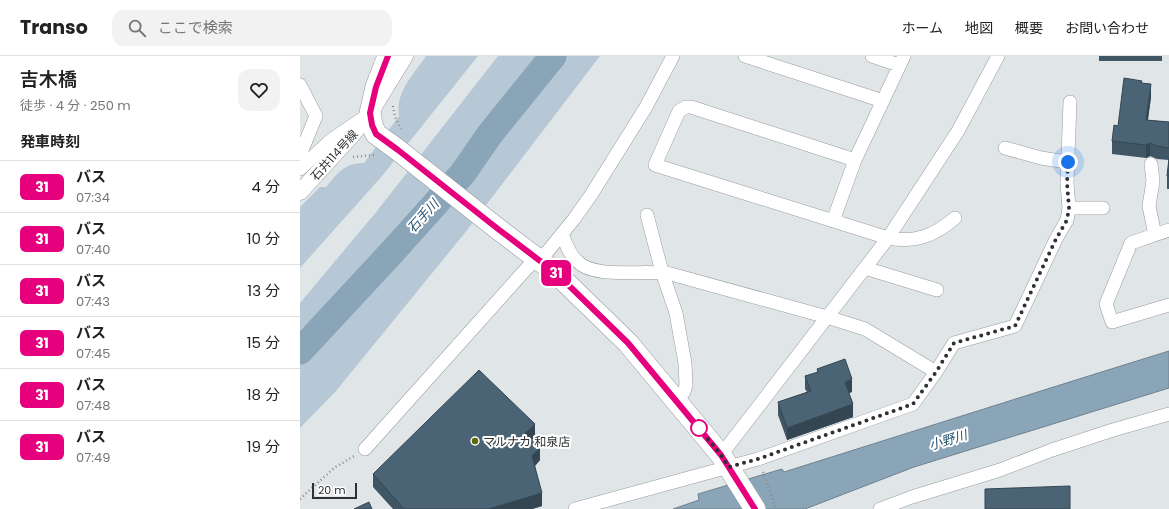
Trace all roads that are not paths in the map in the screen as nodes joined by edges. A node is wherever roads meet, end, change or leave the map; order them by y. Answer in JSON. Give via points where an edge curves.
{"nodes":[{"id":1,"x":388,"y":56,"type":"edge"},
{"id":2,"x":405,"y":56,"type":"edge"},
{"id":3,"x":672,"y":56,"type":"edge"},
{"id":4,"x":679,"y":56,"type":"edge"},
{"id":5,"x":745,"y":56,"type":"edge"},
{"id":6,"x":872,"y":56,"type":"edge"},
{"id":7,"x":998,"y":56,"type":"edge"},
{"id":8,"x":902,"y":61,"type":"edge"},
{"id":9,"x":300,"y":86,"type":"edge"},
{"id":10,"x":883,"y":101,"type":"junction"},
{"id":11,"x":1070,"y":102,"type":"dead end"},
{"id":12,"x":370,"y":113,"type":"junction"},
{"id":13,"x":1005,"y":148,"type":"dead end"},
{"id":14,"x":300,"y":155,"type":"edge"},
{"id":15,"x":855,"y":160,"type":"junction"},
{"id":16,"x":1068,"y":162,"type":"junction"},
{"id":17,"x":1151,"y":164,"type":"dead end"},
{"id":18,"x":300,"y":169,"type":"edge"},
{"id":19,"x":300,"y":192,"type":"edge"},
{"id":20,"x":1069,"y":208,"type":"junction"},
{"id":21,"x":1103,"y":208,"type":"dead end"},
{"id":22,"x":647,"y":215,"type":"dead end"},
{"id":23,"x":955,"y":218,"type":"dead end"},
{"id":24,"x":833,"y":221,"type":"junction"},
{"id":25,"x":1169,"y":230,"type":"edge"},
{"id":26,"x":562,"y":234,"type":"junction"},
{"id":27,"x":1155,"y":235,"type":"junction"},
{"id":28,"x":888,"y":238,"type":"junction"},
{"id":29,"x":538,"y":259,"type":"junction"},
{"id":30,"x":864,"y":268,"type":"junction"},
{"id":31,"x":662,"y":272,"type":"junction"},
{"id":32,"x":937,"y":290,"type":"dead end"},
{"id":33,"x":1169,"y":305,"type":"edge"},
{"id":34,"x":827,"y":316,"type":"junction"},
{"id":35,"x":936,"y":372,"type":"junction"},
{"id":36,"x":676,"y":401,"type":"junction"},
{"id":37,"x":1169,"y":414,"type":"edge"},
{"id":38,"x":365,"y":449,"type":"road end"},
{"id":39,"x":727,"y":464,"type":"junction"},
{"id":40,"x":575,"y":509,"type":"edge"},
{"id":41,"x":755,"y":509,"type":"edge"},
{"id":42,"x":880,"y":509,"type":"edge"}],
"edges":[{"from":1,"to":12,"type":"main road","via":[[376,87]]},
{"from":2,"to":12,"type":"street","name":"石井114号線"},
{"from":3,"to":4,"type":"street"},
{"from":3,"to":26,"type":"street","via":[[646,107],[591,195]]},
{"from":5,"to":10,"type":"street"},
{"from":6,"to":8,"type":"street"},
{"from":7,"to":28,"type":"street","via":[[958,131]]},
{"from":8,"to":10,"type":"street"},
{"from":9,"to":14,"type":"street","via":[[316,116]]},
{"from":10,"to":15,"type":"street"},
{"from":11,"to":16,"type":"street"},
{"from":12,"to":18,"type":"street","via":[[330,140]]},
{"from":12,"to":19,"type":"street","name":"石井114号線"},
{"from":12,"to":29,"type":"main road","via":[[376,134]]},
{"from":13,"to":16,"type":"street"},
{"from":15,"to":24,"type":"street"},
{"from":15,"to":24,"type":"street","via":[[686,107],[679,111],[655,165]]},
{"from":16,"to":20,"type":"street"},
{"from":17,"to":27,"type":"street","via":[[1153,182],[1149,206]]},
{"from":20,"to":21,"type":"street"},
{"from":20,"to":35,"type":"street","via":[[1067,220],[1015,326],[954,343]]},
{"from":22,"to":31,"type":"street"},
{"from":23,"to":28,"type":"street","via":[[930,235],[900,241]]},
{"from":24,"to":28,"type":"street"},
{"from":25,"to":27,"type":"street"},
{"from":26,"to":29,"type":"street"},
{"from":26,"to":31,"type":"street","via":[[571,255],[587,268],[625,274]]},
{"from":27,"to":33,"type":"street","via":[[1131,243],[1106,304],[1112,322]]},
{"from":28,"to":30,"type":"street"},
{"from":29,"to":36,"type":"main road","via":[[556,273],[628,343]]},
{"from":29,"to":38,"type":"street","via":[[527,268]]},
{"from":30,"to":32,"type":"street"},
{"from":30,"to":34,"type":"street"},
{"from":31,"to":34,"type":"street"},
{"from":31,"to":36,"type":"street","via":[[676,312],[684,363],[686,385],[684,392]]},
{"from":34,"to":35,"type":"street","via":[[864,328]]},
{"from":34,"to":39,"type":"street"},
{"from":35,"to":39,"type":"street","via":[[913,404],[758,459]]},
{"from":36,"to":39,"type":"main road"},
{"from":37,"to":42,"type":"street","via":[[912,496]]},
{"from":39,"to":40,"type":"street"},
{"from":39,"to":41,"type":"main road"}]}
